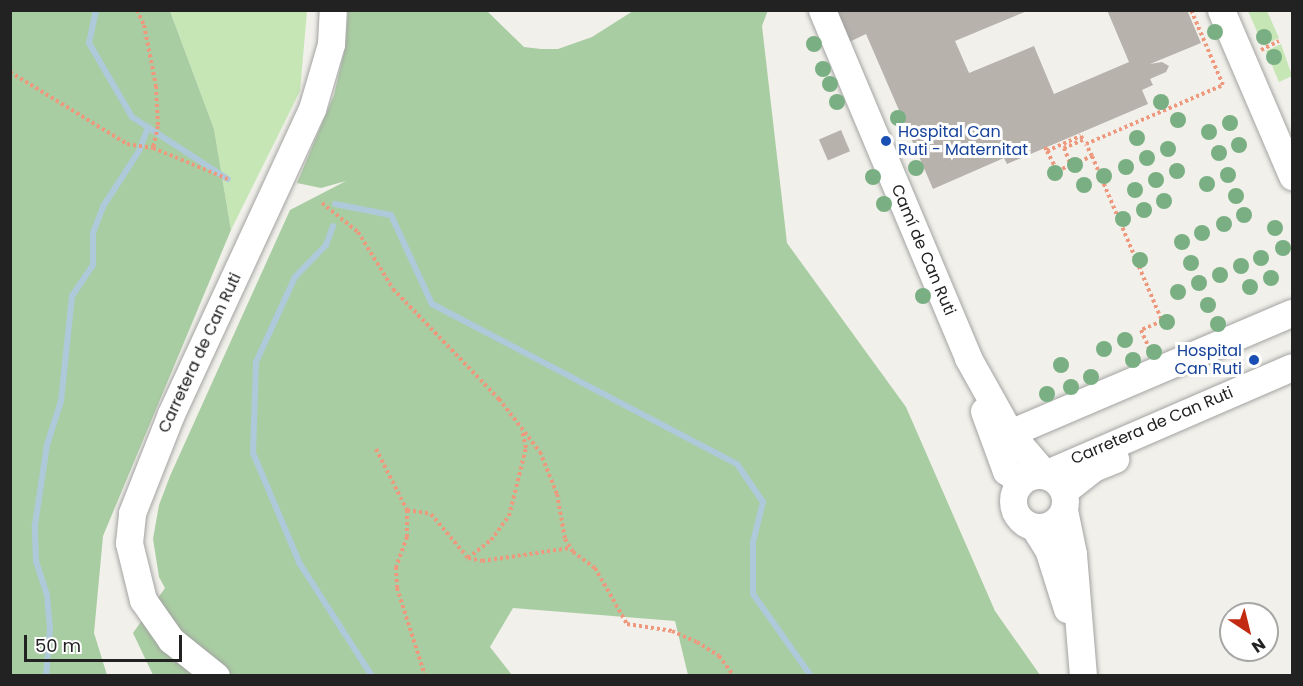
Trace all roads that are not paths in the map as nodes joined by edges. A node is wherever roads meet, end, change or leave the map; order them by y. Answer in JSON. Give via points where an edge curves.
{"nodes":[{"id":1,"x":333,"y":10,"type":"edge"},
{"id":2,"x":822,"y":10,"type":"edge"},
{"id":3,"x":1221,"y":10,"type":"edge"},
{"id":4,"x":1293,"y":176,"type":"edge"},
{"id":5,"x":1293,"y":313,"type":"edge"},
{"id":6,"x":968,"y":358,"type":"junction"},
{"id":7,"x":1293,"y":367,"type":"edge"},
{"id":8,"x":1293,"y":383,"type":"edge"},
{"id":9,"x":1010,"y":433,"type":"junction"},
{"id":10,"x":1055,"y":487,"type":"junction"},
{"id":11,"x":1034,"y":527,"type":"junction"},
{"id":12,"x":1082,"y":664,"type":"edge"},
{"id":13,"x":216,"y":675,"type":"edge"}],
"edges":[{"from":1,"to":13,"type":"street","name":"Carretera de Can Ruti","via":[[331,44],[312,109],[171,414],[132,513],[129,543],[143,600],[171,640]]},
{"from":2,"to":6,"type":"street","name":"Camí de Can Ruti"},
{"from":3,"to":4,"type":"street"},
{"from":5,"to":9,"type":"street"},
{"from":6,"to":9,"type":"street","name":"Camí de Can Ruti"},
{"from":6,"to":10,"type":"street","name":"Camí de Can Ruti","via":[[1006,471]]},
{"from":7,"to":10,"type":"street","name":"Carretera de Can Ruti"},
{"from":8,"to":10,"type":"street","name":"Carretera de Can Ruti"},
{"from":9,"to":10,"type":"street","name":"Camí de Can Ruti"},
{"from":10,"to":11,"type":"street","via":[[1053,523]]},
{"from":10,"to":11,"type":"street","via":[[1013,493],[1013,508],[1021,520]]},
{"from":10,"to":12,"type":"street","via":[[1073,554]]},
{"from":11,"to":12,"type":"street","via":[[1048,549]]}]}
